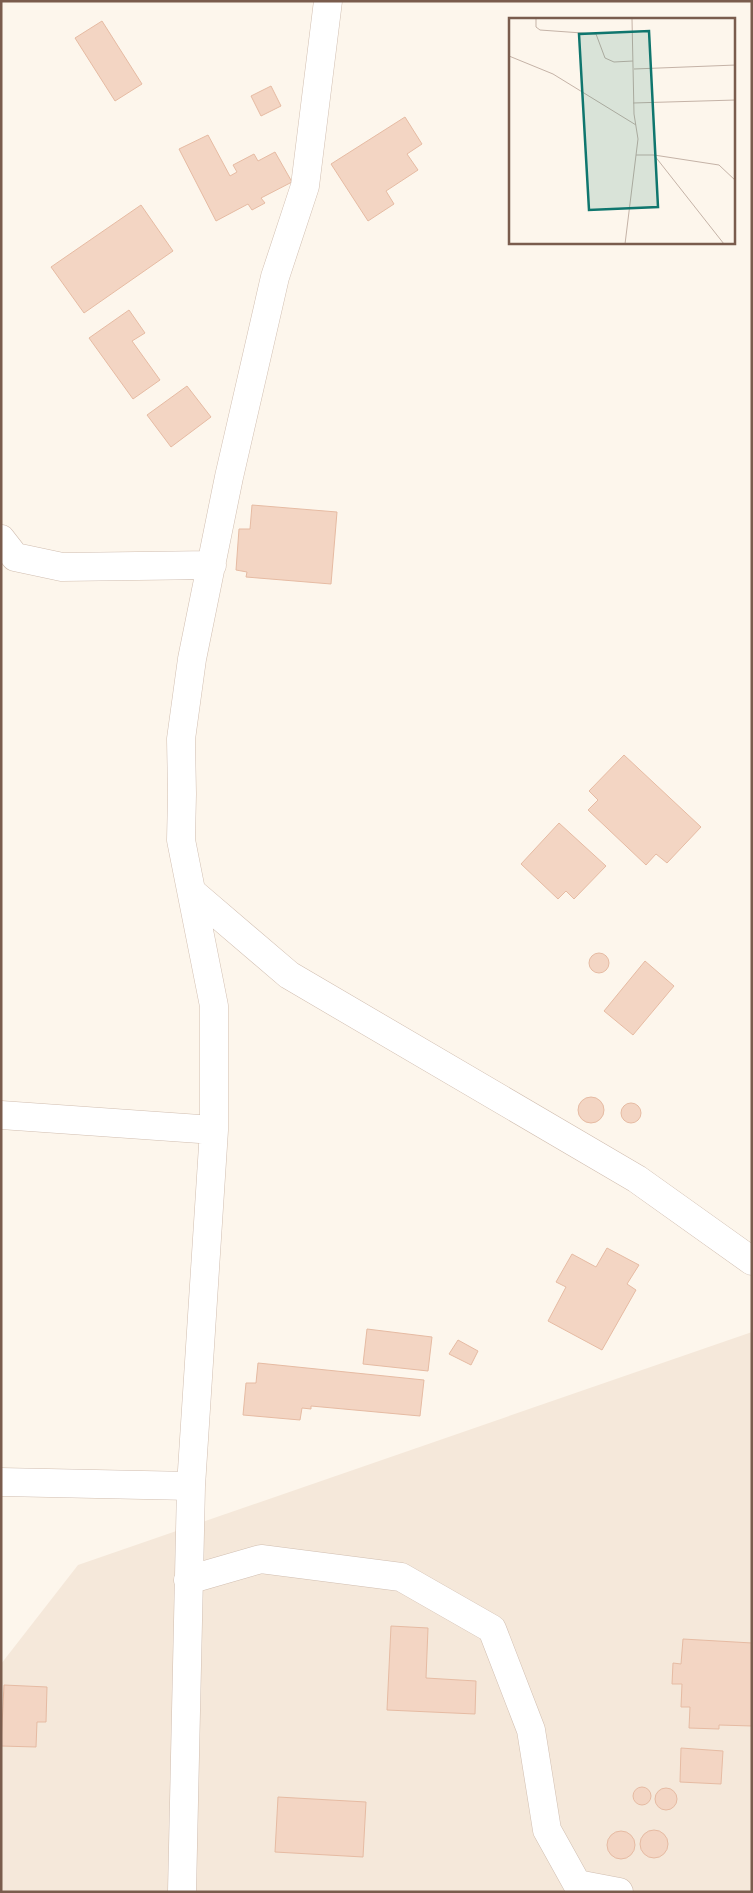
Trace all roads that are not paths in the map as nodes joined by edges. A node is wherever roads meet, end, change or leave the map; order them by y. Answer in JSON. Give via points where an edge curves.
{"nodes":[{"id":1,"x":328,"y":1,"type":"edge"},
{"id":2,"x":6,"y":550,"type":"edge"},
{"id":3,"x":212,"y":565,"type":"junction"},
{"id":4,"x":193,"y":893,"type":"junction"},
{"id":5,"x":1,"y":1115,"type":"edge"},
{"id":6,"x":214,"y":1130,"type":"junction"},
{"id":7,"x":752,"y":1261,"type":"edge"},
{"id":8,"x":1,"y":1482,"type":"edge"},
{"id":9,"x":190,"y":1486,"type":"junction"},
{"id":10,"x":188,"y":1580,"type":"junction"},
{"id":11,"x":182,"y":1892,"type":"edge"},
{"id":12,"x":619,"y":1892,"type":"edge"}],
"edges":[{"from":1,"to":3,"type":"street","via":[[305,186],[275,277]]},
{"from":2,"to":3,"type":"street","via":[[62,567]]},
{"from":3,"to":4,"type":"street","via":[[192,659],[181,739],[181,840]]},
{"from":4,"to":6,"type":"street","via":[[214,1006]]},
{"from":4,"to":7,"type":"street","via":[[289,975],[637,1179]]},
{"from":5,"to":6,"type":"street"},
{"from":6,"to":9,"type":"street"},
{"from":8,"to":9,"type":"street"},
{"from":9,"to":10,"type":"street"},
{"from":10,"to":11,"type":"street"},
{"from":10,"to":12,"type":"street","via":[[261,1559],[401,1577],[492,1629],[531,1730],[547,1830],[577,1884]]}]}
